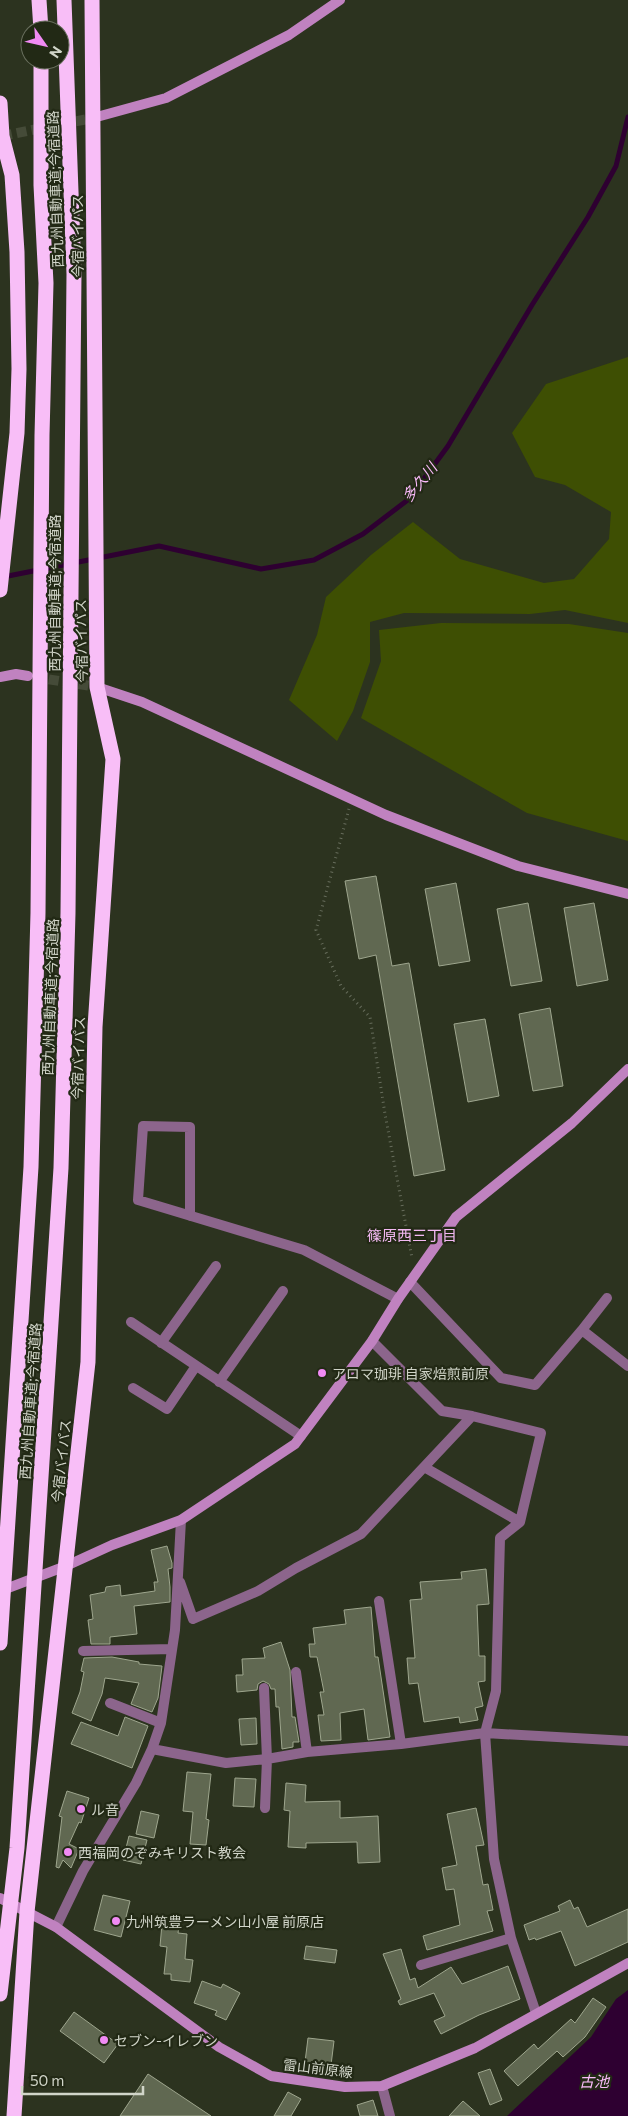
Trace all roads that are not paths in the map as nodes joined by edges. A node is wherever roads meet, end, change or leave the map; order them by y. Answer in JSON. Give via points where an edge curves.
{"nodes":[{"id":1,"x":39,"y":0,"type":"edge"},
{"id":2,"x":64,"y":0,"type":"edge"},
{"id":3,"x":92,"y":0,"type":"edge"},
{"id":4,"x":340,"y":0,"type":"edge"},
{"id":5,"x":41,"y":20,"type":"edge"},
{"id":6,"x":41,"y":70,"type":"edge"},
{"id":7,"x":0,"y":103,"type":"edge"},
{"id":8,"x":92,"y":118,"type":"junction"},
{"id":9,"x":1,"y":136,"type":"edge"},
{"id":10,"x":0,"y":590,"type":"edge"},
{"id":11,"x":28,"y":676,"type":"tunnel mouth"},
{"id":12,"x":0,"y":677,"type":"edge"},
{"id":13,"x":97,"y":687,"type":"junction"},
{"id":14,"x":628,"y":894,"type":"edge"},
{"id":15,"x":628,"y":1069,"type":"edge"},
{"id":16,"x":190,"y":1216,"type":"junction"},
{"id":17,"x":216,"y":1266,"type":"dead end"},
{"id":18,"x":413,"y":1278,"type":"junction"},
{"id":19,"x":282,"y":1291,"type":"dead end"},
{"id":20,"x":398,"y":1298,"type":"junction"},
{"id":21,"x":607,"y":1298,"type":"dead end"},
{"id":22,"x":132,"y":1322,"type":"dead end"},
{"id":23,"x":582,"y":1330,"type":"junction"},
{"id":24,"x":372,"y":1341,"type":"junction"},
{"id":25,"x":161,"y":1343,"type":"junction"},
{"id":26,"x":196,"y":1366,"type":"junction"},
{"id":27,"x":628,"y":1366,"type":"edge"},
{"id":28,"x":219,"y":1382,"type":"junction"},
{"id":29,"x":133,"y":1388,"type":"dead end"},
{"id":30,"x":472,"y":1416,"type":"junction"},
{"id":31,"x":300,"y":1436,"type":"junction"},
{"id":32,"x":424,"y":1467,"type":"junction"},
{"id":33,"x":181,"y":1520,"type":"junction"},
{"id":34,"x":520,"y":1522,"type":"junction"},
{"id":35,"x":66,"y":1566,"type":"junction"},
{"id":36,"x":178,"y":1577,"type":"junction"},
{"id":37,"x":0,"y":1591,"type":"edge"},
{"id":38,"x":379,"y":1601,"type":"dead end"},
{"id":39,"x":0,"y":1643,"type":"edge"},
{"id":40,"x":172,"y":1649,"type":"junction"},
{"id":41,"x":83,"y":1651,"type":"dead end"},
{"id":42,"x":296,"y":1672,"type":"dead end"},
{"id":43,"x":264,"y":1688,"type":"dead end"},
{"id":44,"x":110,"y":1704,"type":"dead end"},
{"id":45,"x":161,"y":1723,"type":"junction"},
{"id":46,"x":485,"y":1733,"type":"junction"},
{"id":47,"x":628,"y":1741,"type":"edge"},
{"id":48,"x":401,"y":1744,"type":"junction"},
{"id":49,"x":152,"y":1749,"type":"junction"},
{"id":50,"x":307,"y":1752,"type":"junction"},
{"id":51,"x":267,"y":1759,"type":"junction"},
{"id":52,"x":264,"y":1808,"type":"dead end"},
{"id":53,"x":0,"y":1898,"type":"edge"},
{"id":54,"x":27,"y":1912,"type":"junction"},
{"id":55,"x":56,"y":1926,"type":"junction"},
{"id":56,"x":511,"y":1938,"type":"junction"},
{"id":57,"x":628,"y":1963,"type":"edge"},
{"id":58,"x":421,"y":1965,"type":"dead end"},
{"id":59,"x":0,"y":1994,"type":"edge"},
{"id":60,"x":536,"y":2013,"type":"junction"},
{"id":61,"x":382,"y":2086,"type":"junction"},
{"id":62,"x":14,"y":2116,"type":"edge"},
{"id":63,"x":390,"y":2116,"type":"edge"}],
"edges":[{"from":1,"to":5,"type":"highway"},
{"from":2,"to":59,"type":"highway","name":"西九州自動車道;今宿道路","via":[[74,274],[68,913],[61,1168],[17,1848]]},
{"from":3,"to":8,"type":"highway","name":"今宿バイパス"},
{"from":4,"to":8,"type":"street","via":[[289,35],[166,98]]},
{"from":6,"to":39,"type":"highway","name":"西九州自動車道;今宿道路","via":[[41,185],[46,283],[38,913],[31,1167]]},
{"from":7,"to":9,"type":"highway"},
{"from":8,"to":13,"type":"highway","name":"今宿バイパス"},
{"from":9,"to":10,"type":"highway","via":[[12,175],[18,252],[18,359],[17,432]]},
{"from":11,"to":12,"type":"street"},
{"from":13,"to":14,"type":"street","via":[[142,702],[386,815],[518,866]]},
{"from":13,"to":35,"type":"highway","name":"今宿バイパス","via":[[113,759],[95,1027],[88,1362]]},
{"from":15,"to":18,"type":"street","via":[[572,1123],[456,1217]]},
{"from":16,"to":16,"type":"street","via":[[138,1200],[143,1126],[190,1126]]},
{"from":16,"to":20,"type":"street","via":[[304,1250]]},
{"from":17,"to":25,"type":"street"},
{"from":18,"to":20,"type":"street"},
{"from":18,"to":23,"type":"street","via":[[501,1378],[535,1385]]},
{"from":19,"to":28,"type":"street"},
{"from":20,"to":24,"type":"street"},
{"from":21,"to":23,"type":"street"},
{"from":22,"to":25,"type":"street"},
{"from":23,"to":27,"type":"street"},
{"from":24,"to":30,"type":"street","via":[[442,1412]]},
{"from":24,"to":31,"type":"street"},
{"from":25,"to":26,"type":"street"},
{"from":26,"to":28,"type":"street"},
{"from":26,"to":29,"type":"street","via":[[166,1409]]},
{"from":28,"to":31,"type":"street"},
{"from":30,"to":32,"type":"street"},
{"from":30,"to":34,"type":"street","via":[[541,1433]]},
{"from":31,"to":33,"type":"street","via":[[295,1444]]},
{"from":32,"to":34,"type":"street"},
{"from":32,"to":36,"type":"street","via":[[361,1534],[258,1592],[193,1618]]},
{"from":33,"to":35,"type":"street"},
{"from":33,"to":36,"type":"street"},
{"from":34,"to":46,"type":"street","via":[[500,1538],[496,1692]]},
{"from":35,"to":37,"type":"street"},
{"from":35,"to":54,"type":"highway","name":"今宿バイパス"},
{"from":36,"to":40,"type":"street"},
{"from":38,"to":48,"type":"street"},
{"from":40,"to":41,"type":"street"},
{"from":40,"to":45,"type":"street"},
{"from":42,"to":50,"type":"street"},
{"from":43,"to":51,"type":"street"},
{"from":44,"to":45,"type":"street"},
{"from":45,"to":49,"type":"street"},
{"from":46,"to":47,"type":"street"},
{"from":46,"to":48,"type":"street"},
{"from":46,"to":56,"type":"street","via":[[494,1860]]},
{"from":48,"to":50,"type":"street"},
{"from":49,"to":51,"type":"street","via":[[226,1762]]},
{"from":49,"to":55,"type":"street"},
{"from":50,"to":51,"type":"street"},
{"from":51,"to":52,"type":"street"},
{"from":53,"to":54,"type":"street","name":"雷山前原線"},
{"from":54,"to":55,"type":"street","name":"雷山前原線"},
{"from":54,"to":62,"type":"highway","name":"今宿バイパス"},
{"from":55,"to":61,"type":"street","name":"雷山前原線","via":[[219,2047],[272,2076],[344,2087]]},
{"from":56,"to":58,"type":"street"},
{"from":56,"to":60,"type":"street"},
{"from":57,"to":60,"type":"street","name":"雷山前原線"},
{"from":60,"to":61,"type":"street","name":"雷山前原線","via":[[475,2048]]},
{"from":61,"to":63,"type":"street"}]}
